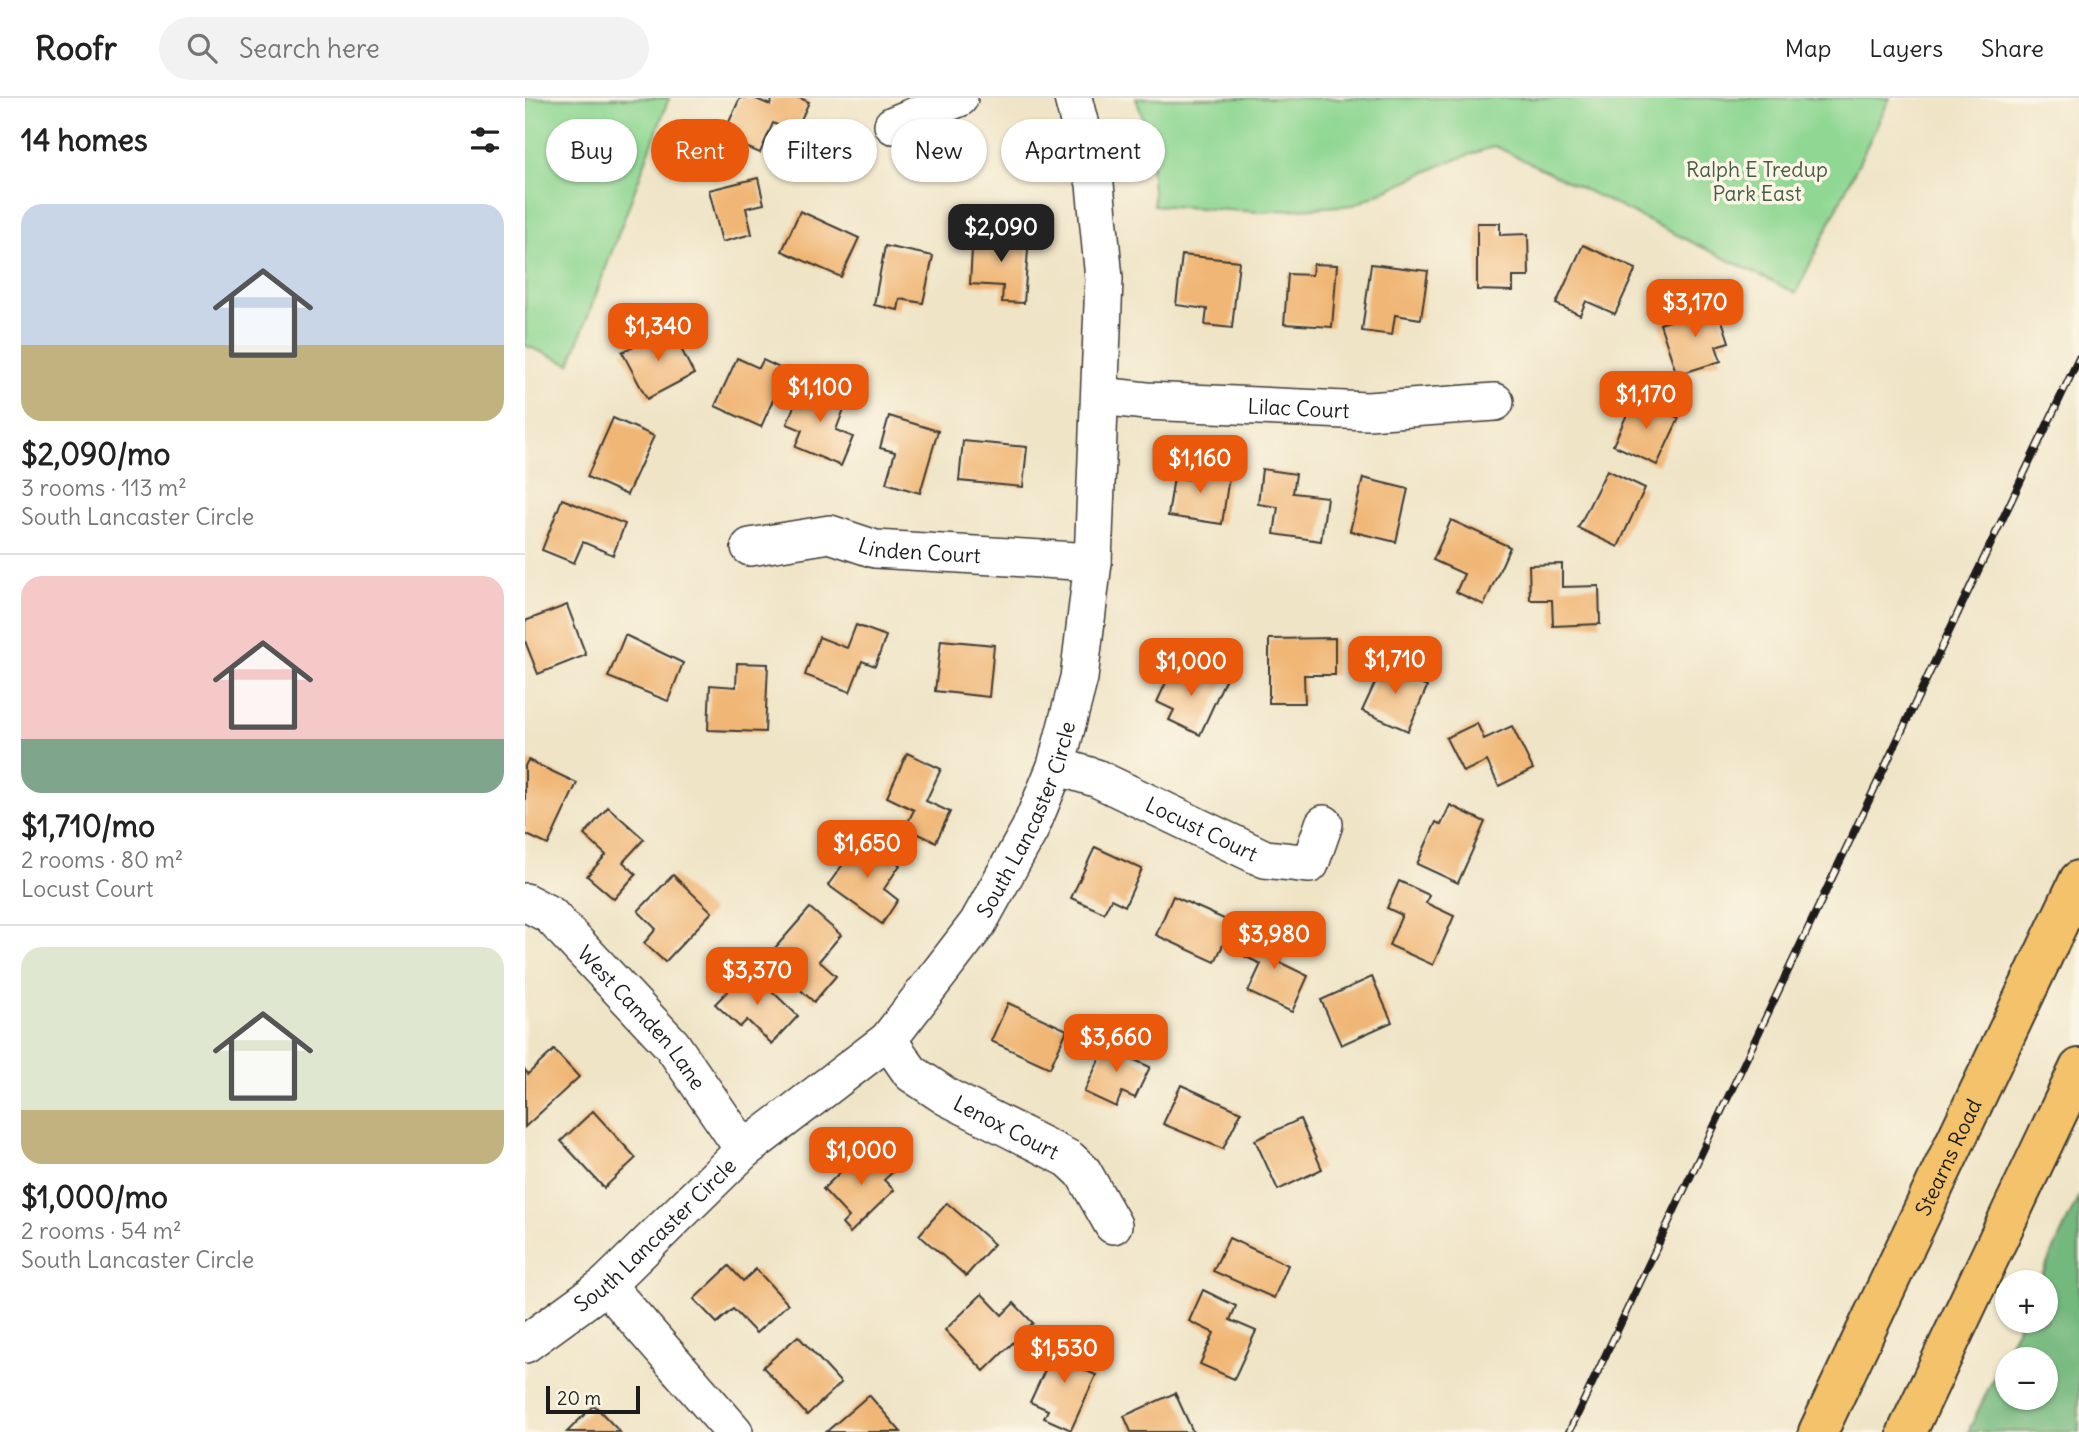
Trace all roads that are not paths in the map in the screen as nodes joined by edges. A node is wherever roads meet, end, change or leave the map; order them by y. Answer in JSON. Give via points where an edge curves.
{"nodes":[{"id":1,"x":959,"y":98,"type":"edge"},
{"id":2,"x":1073,"y":98,"type":"edge"},
{"id":3,"x":908,"y":119,"type":"edge"},
{"id":4,"x":1101,"y":396,"type":"junction"},
{"id":5,"x":1495,"y":402,"type":"dead end"},
{"id":6,"x":750,"y":547,"type":"dead end"},
{"id":7,"x":1093,"y":562,"type":"junction"},
{"id":8,"x":1056,"y":766,"type":"junction"},
{"id":9,"x":1324,"y":824,"type":"dead end"},
{"id":10,"x":2079,"y":880,"type":"edge"},
{"id":11,"x":525,"y":902,"type":"edge"},
{"id":12,"x":888,"y":1040,"type":"junction"},
{"id":13,"x":2079,"y":1068,"type":"edge"},
{"id":14,"x":744,"y":1150,"type":"junction"},
{"id":15,"x":1113,"y":1225,"type":"dead end"},
{"id":16,"x":606,"y":1285,"type":"junction"},
{"id":17,"x":525,"y":1344,"type":"edge"},
{"id":18,"x":734,"y":1432,"type":"edge"},
{"id":19,"x":1818,"y":1432,"type":"edge"},
{"id":20,"x":1907,"y":1432,"type":"edge"}],
"edges":[{"from":1,"to":3,"type":"street"},
{"from":2,"to":4,"type":"street","name":"South Lancaster Circle","via":[[1095,184],[1103,265]]},
{"from":4,"to":5,"type":"street","name":"Lilac Court","via":[[1367,411]]},
{"from":4,"to":7,"type":"street","name":"South Lancaster Circle"},
{"from":6,"to":7,"type":"street","name":"Linden Court","via":[[830,534],[875,549],[929,555]]},
{"from":7,"to":8,"type":"street","name":"South Lancaster Circle","via":[[1079,678]]},
{"from":8,"to":9,"type":"street","name":"Locust Court","via":[[1096,778],[1265,859],[1310,864]]},
{"from":8,"to":12,"type":"street","name":"South Lancaster Circle","via":[[1030,829],[978,923]]},
{"from":10,"to":19,"type":"main road","name":"Stearns Road"},
{"from":11,"to":14,"type":"street","name":"West Camden Lane","via":[[550,915],[672,1045]]},
{"from":12,"to":14,"type":"street","name":"South Lancaster Circle"},
{"from":12,"to":15,"type":"street","name":"Lenox Court","via":[[911,1073],[947,1097],[1069,1159],[1083,1172]]},
{"from":13,"to":20,"type":"main road"},
{"from":14,"to":16,"type":"street","name":"South Lancaster Circle"},
{"from":16,"to":17,"type":"street","name":"South Lancaster Circle"},
{"from":16,"to":18,"type":"street"}]}
